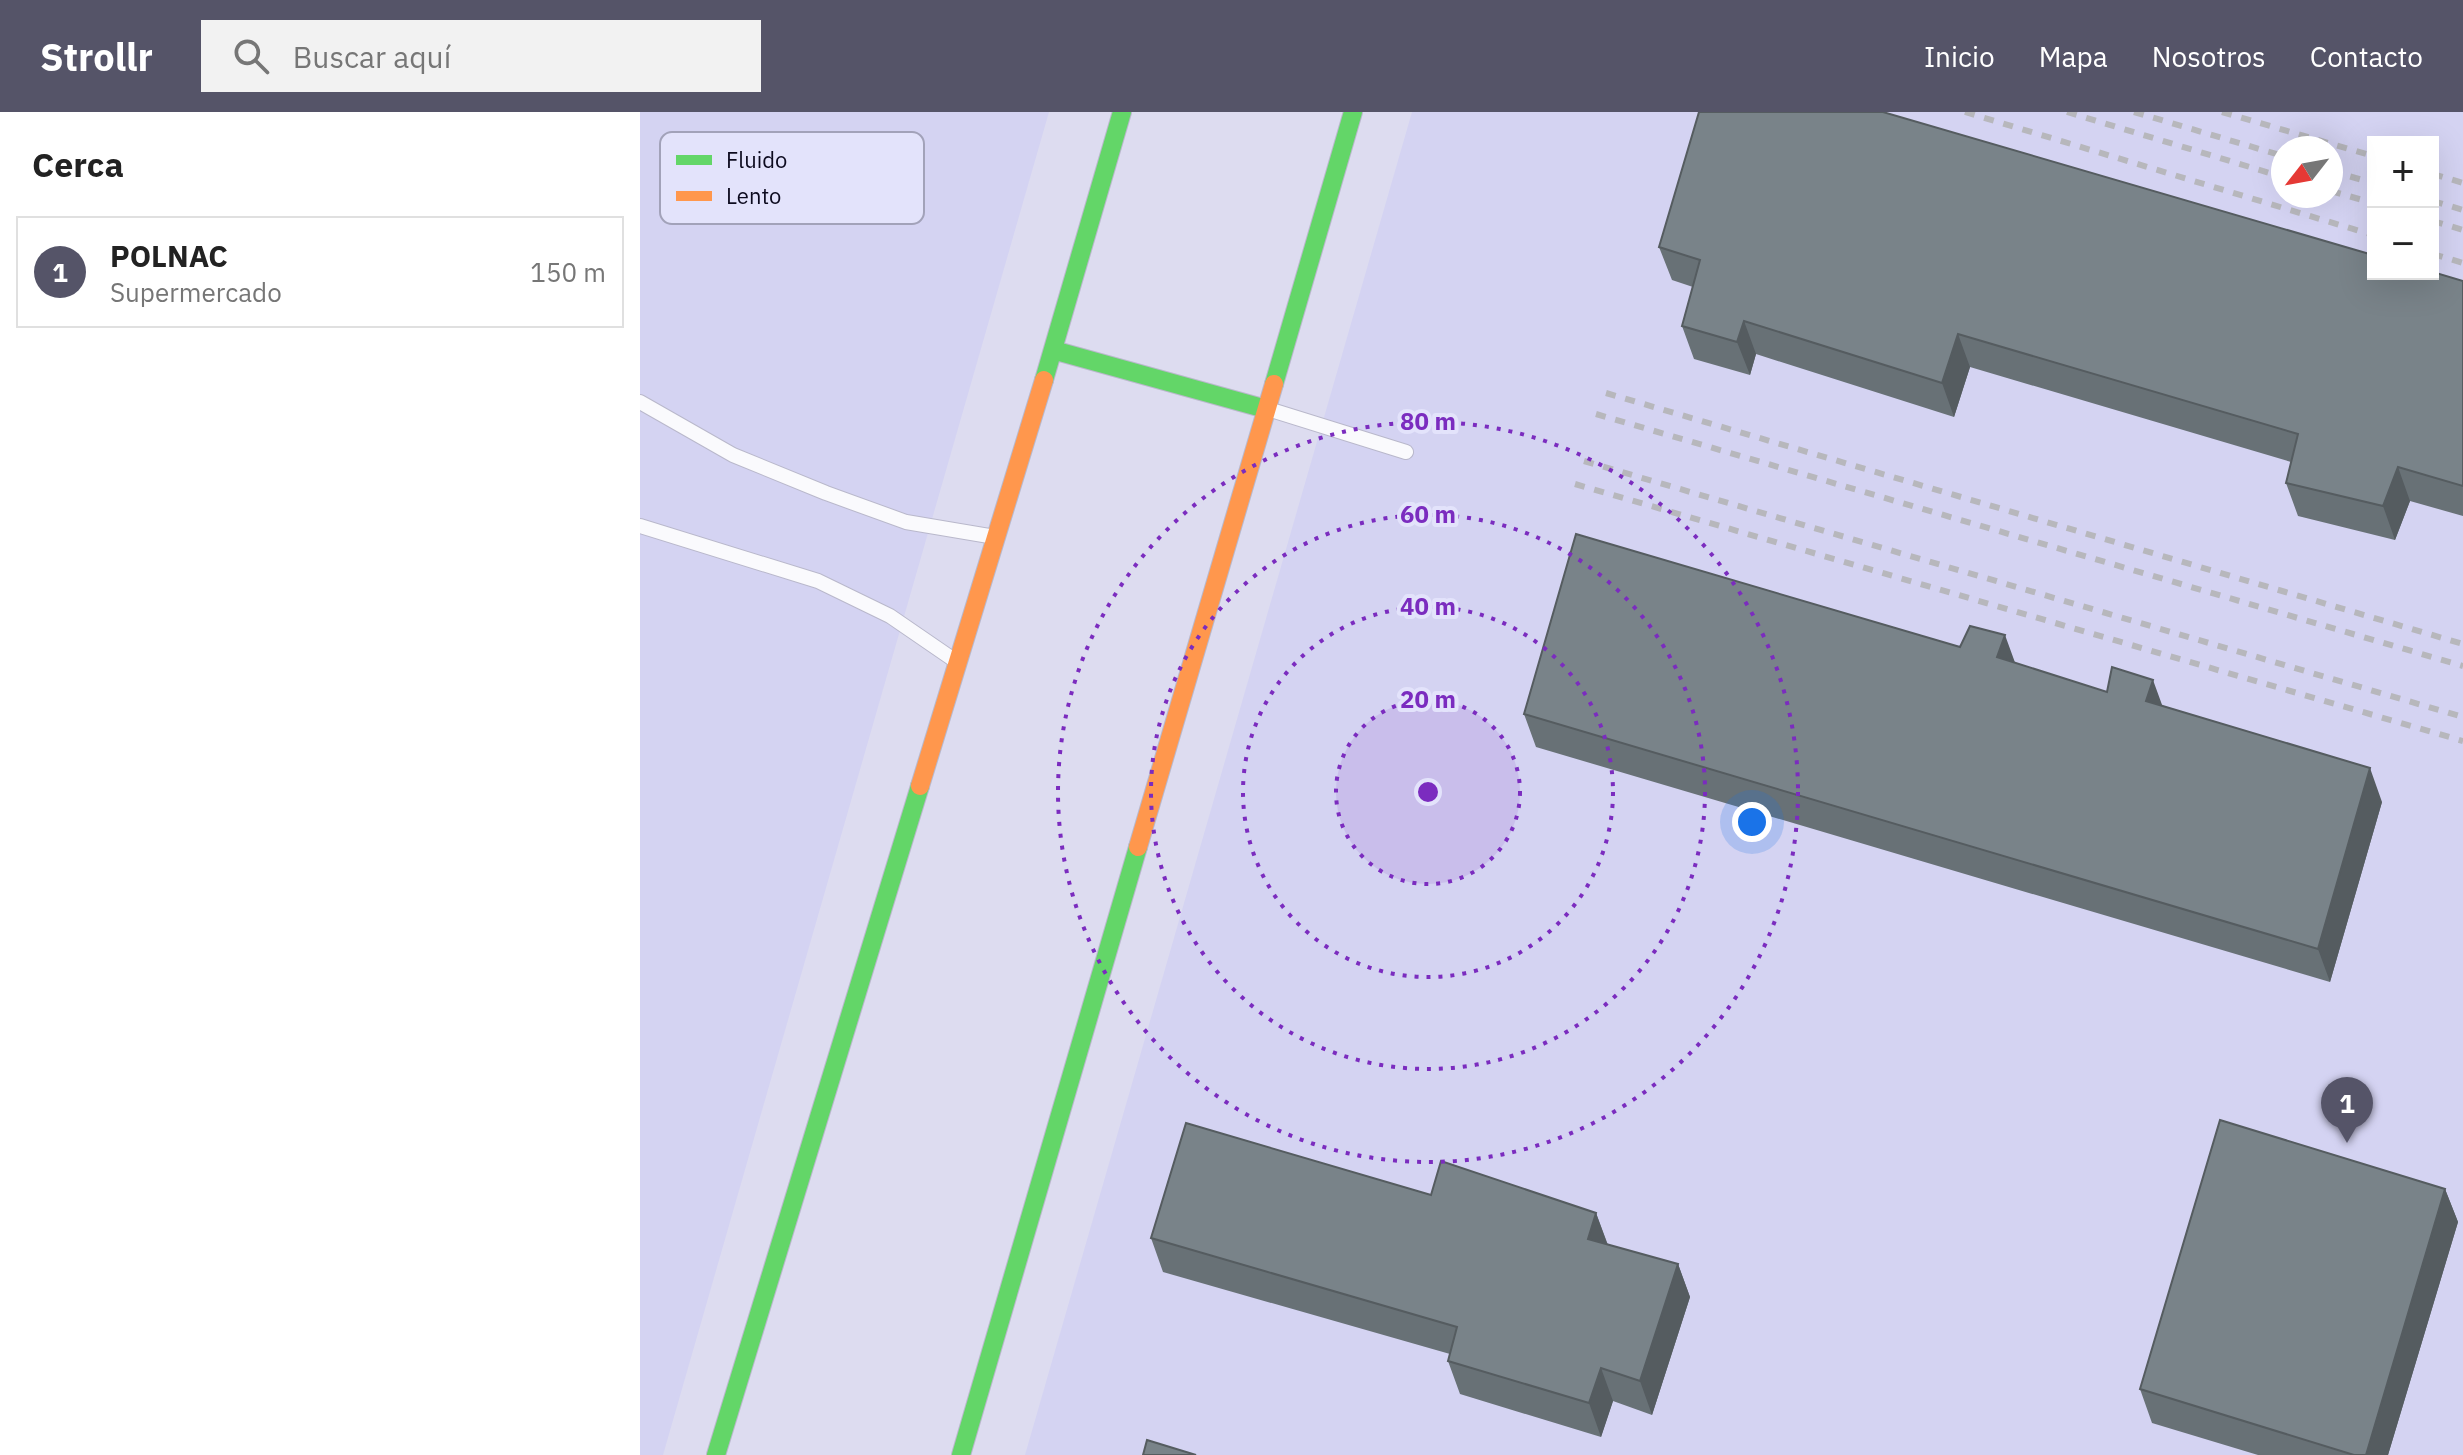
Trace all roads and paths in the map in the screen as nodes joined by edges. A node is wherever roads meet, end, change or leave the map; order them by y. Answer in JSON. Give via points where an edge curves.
{"nodes":[{"id":1,"x":1122,"y":112,"type":"edge"},
{"id":2,"x":1353,"y":112,"type":"edge"},
{"id":3,"x":1053,"y":350,"type":"junction"},
{"id":4,"x":640,"y":402,"type":"edge"},
{"id":5,"x":1266,"y":409,"type":"junction"},
{"id":6,"x":1406,"y":452,"type":"dead end"},
{"id":7,"x":640,"y":526,"type":"edge"},
{"id":8,"x":996,"y":537,"type":"junction"},
{"id":9,"x":958,"y":662,"type":"junction"},
{"id":10,"x":716,"y":1455,"type":"edge"},
{"id":11,"x":961,"y":1455,"type":"edge"}],
"edges":[{"from":1,"to":3,"type":"street"},
{"from":2,"to":5,"type":"street"},
{"from":3,"to":5,"type":"street"},
{"from":3,"to":8,"type":"street"},
{"from":4,"to":8,"type":"lane","via":[[733,455],[826,493],[906,522]]},
{"from":5,"to":6,"type":"lane"},
{"from":5,"to":11,"type":"street"},
{"from":7,"to":9,"type":"lane","via":[[818,581],[890,616]]},
{"from":8,"to":9,"type":"street"},
{"from":9,"to":10,"type":"street"}]}
